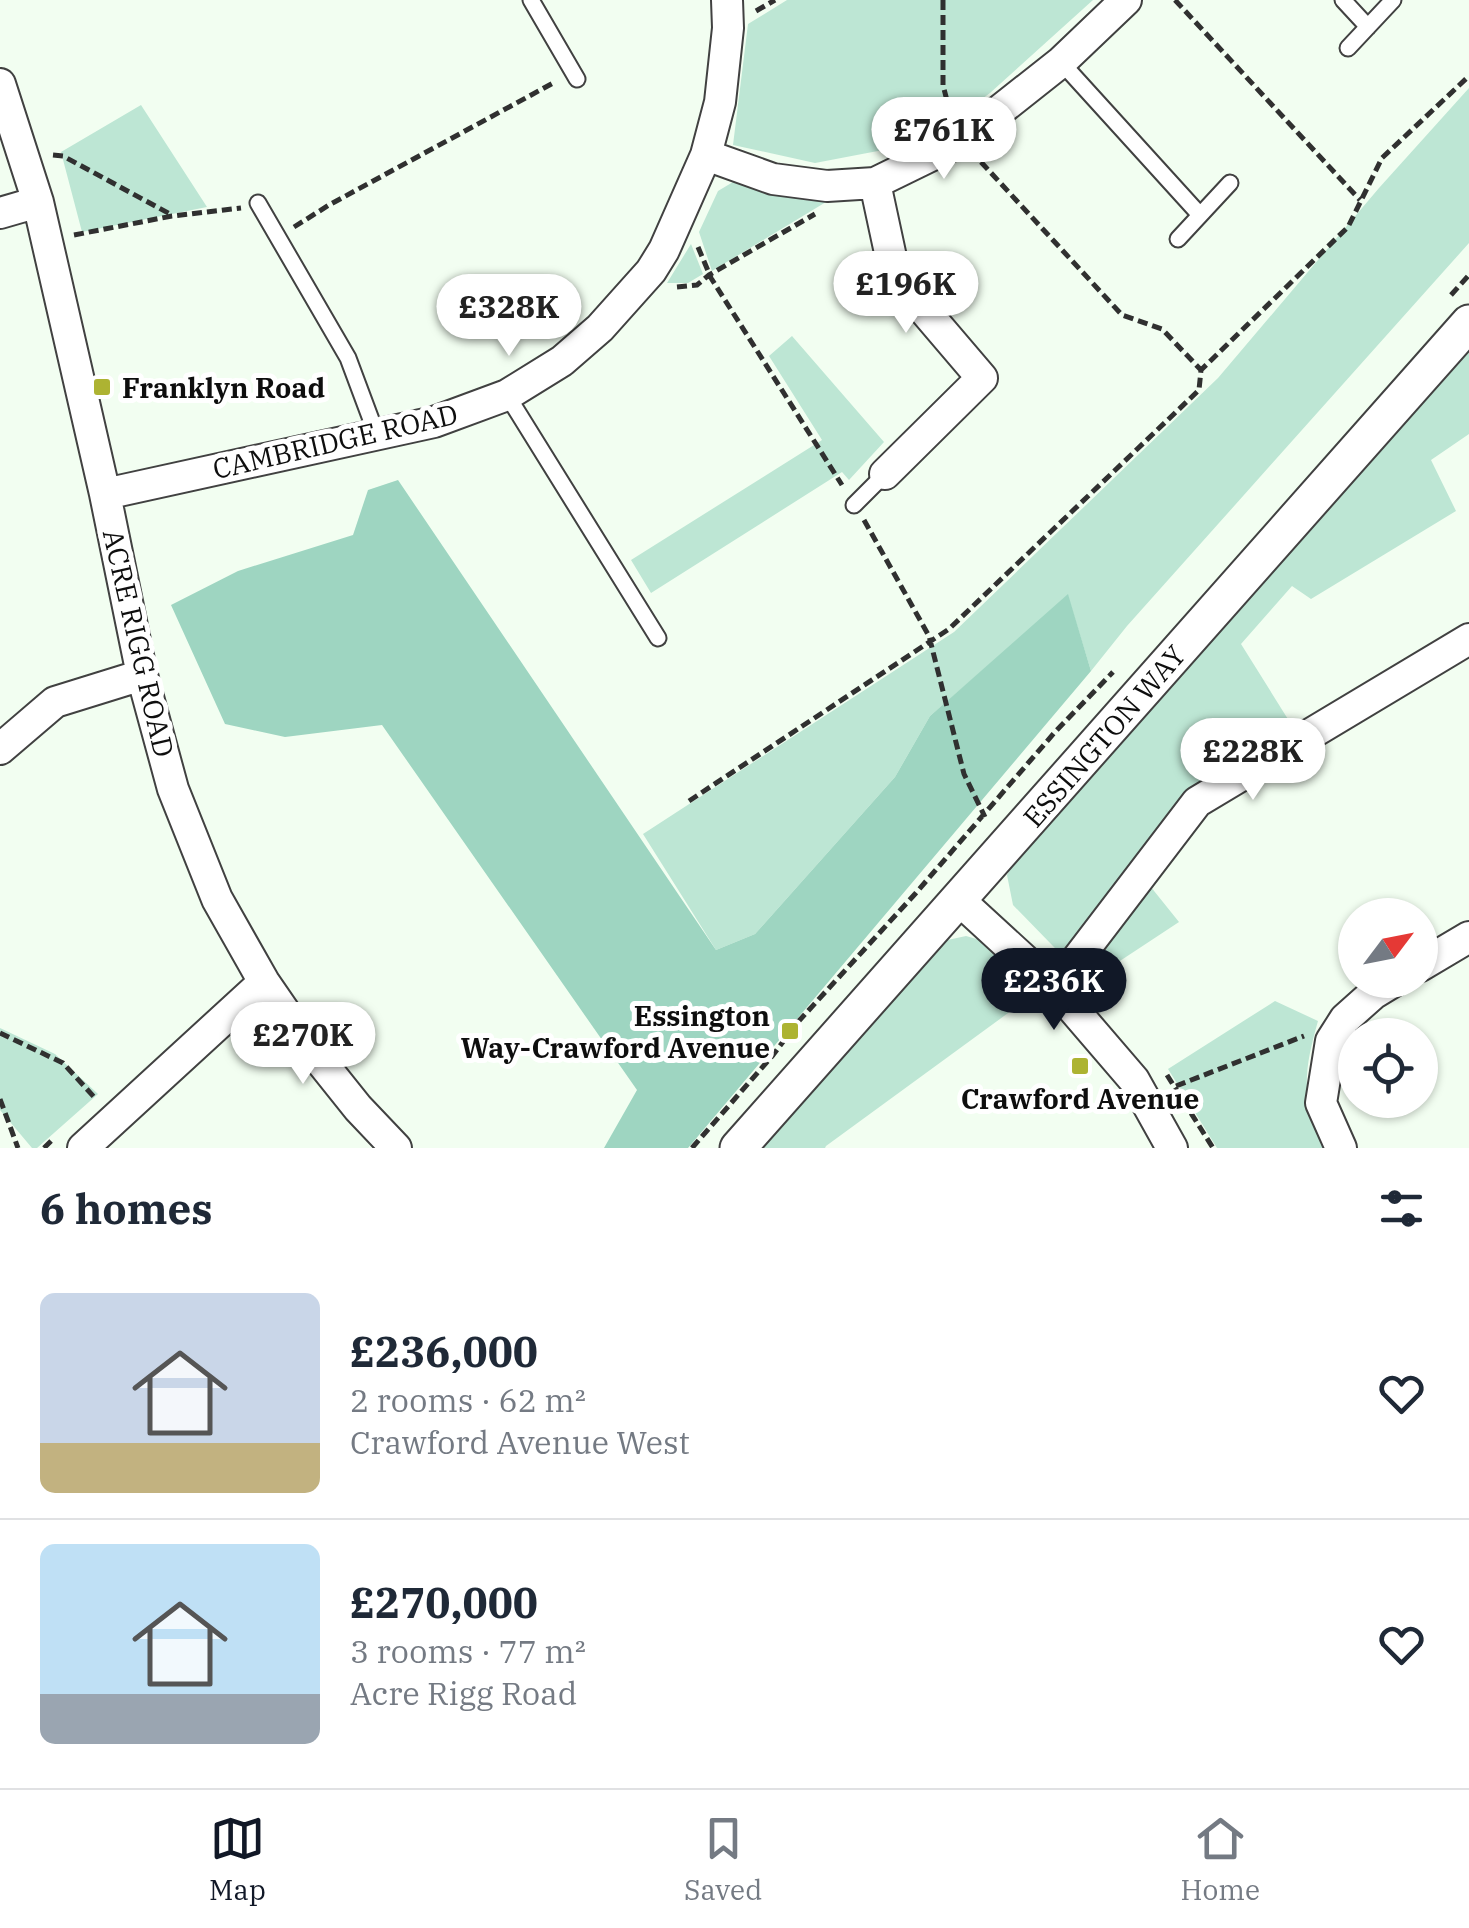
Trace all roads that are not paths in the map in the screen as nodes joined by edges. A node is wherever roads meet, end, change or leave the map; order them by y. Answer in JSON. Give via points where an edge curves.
{"nodes":[{"id":1,"x":531,"y":0,"type":"edge"},
{"id":2,"x":727,"y":0,"type":"edge"},
{"id":3,"x":1126,"y":0,"type":"edge"},
{"id":4,"x":1343,"y":0,"type":"edge"},
{"id":5,"x":1394,"y":0,"type":"edge"},
{"id":6,"x":1368,"y":27,"type":"junction"},
{"id":7,"x":1348,"y":48,"type":"dead end"},
{"id":8,"x":1060,"y":62,"type":"junction"},
{"id":9,"x":574,"y":76,"type":"road end"},
{"id":10,"x":0,"y":84,"type":"edge"},
{"id":11,"x":706,"y":156,"type":"junction"},
{"id":12,"x":1230,"y":183,"type":"dead end"},
{"id":13,"x":863,"y":184,"type":"junction"},
{"id":14,"x":38,"y":202,"type":"junction"},
{"id":15,"x":258,"y":203,"type":"road end"},
{"id":16,"x":0,"y":214,"type":"edge"},
{"id":17,"x":1200,"y":215,"type":"junction"},
{"id":18,"x":1178,"y":239,"type":"dead end"},
{"id":19,"x":1456,"y":314,"type":"edge"},
{"id":20,"x":507,"y":396,"type":"junction"},
{"id":21,"x":376,"y":434,"type":"junction"},
{"id":22,"x":885,"y":474,"type":"joint"},
{"id":23,"x":104,"y":494,"type":"junction"},
{"id":24,"x":854,"y":506,"type":"dead end"},
{"id":25,"x":658,"y":638,"type":"dead end"},
{"id":26,"x":1469,"y":639,"type":"edge"},
{"id":27,"x":142,"y":675,"type":"junction"},
{"id":28,"x":0,"y":748,"type":"edge"},
{"id":29,"x":958,"y":899,"type":"junction"},
{"id":30,"x":1469,"y":937,"type":"edge"},
{"id":31,"x":1438,"y":955,"type":"edge"},
{"id":32,"x":264,"y":982,"type":"junction"},
{"id":33,"x":1055,"y":988,"type":"junction"},
{"id":34,"x":1369,"y":998,"type":"edge"},
{"id":35,"x":82,"y":1148,"type":"edge"},
{"id":36,"x":396,"y":1148,"type":"edge"},
{"id":37,"x":738,"y":1148,"type":"edge"},
{"id":38,"x":1172,"y":1148,"type":"edge"},
{"id":39,"x":1341,"y":1148,"type":"edge"}],
"edges":[{"from":1,"to":9,"type":"lane"},
{"from":2,"to":11,"type":"street","name":"CAMBRIDGE ROAD","via":[[720,102]]},
{"from":3,"to":8,"type":"street"},
{"from":4,"to":6,"type":"lane"},
{"from":5,"to":6,"type":"lane"},
{"from":6,"to":7,"type":"lane"},
{"from":8,"to":13,"type":"street","via":[[962,141]]},
{"from":8,"to":17,"type":"lane"},
{"from":10,"to":14,"type":"street","name":"ACRE RIGG ROAD"},
{"from":11,"to":13,"type":"street","via":[[773,179]]},
{"from":11,"to":20,"type":"street","name":"CAMBRIDGE ROAD","via":[[664,250],[640,284],[562,361]]},
{"from":12,"to":17,"type":"lane"},
{"from":13,"to":22,"type":"street","via":[[896,276],[982,378]]},
{"from":14,"to":16,"type":"street"},
{"from":14,"to":23,"type":"street","name":"ACRE RIGG ROAD"},
{"from":15,"to":21,"type":"lane","via":[[348,358]]},
{"from":17,"to":18,"type":"lane"},
{"from":19,"to":29,"type":"street","name":"ESSINGTON WAY"},
{"from":20,"to":21,"type":"street","name":"CAMBRIDGE ROAD"},
{"from":20,"to":25,"type":"lane"},
{"from":21,"to":23,"type":"street","name":"CAMBRIDGE ROAD"},
{"from":22,"to":24,"type":"lane"},
{"from":23,"to":27,"type":"street","name":"ACRE RIGG ROAD"},
{"from":26,"to":33,"type":"street","via":[[1198,802]]},
{"from":27,"to":28,"type":"street","via":[[55,702]]},
{"from":27,"to":32,"type":"street","name":"ACRE RIGG ROAD","via":[[174,789],[217,899]]},
{"from":29,"to":33,"type":"street"},
{"from":29,"to":37,"type":"street","name":"ESSINGTON WAY"},
{"from":30,"to":31,"type":"street"},
{"from":32,"to":35,"type":"street"},
{"from":32,"to":36,"type":"street","name":"ACRE RIGG ROAD","via":[[306,1044]]},
{"from":33,"to":38,"type":"street","via":[[1134,1080]]},
{"from":34,"to":39,"type":"street","via":[[1332,1040],[1321,1102]]}]}
